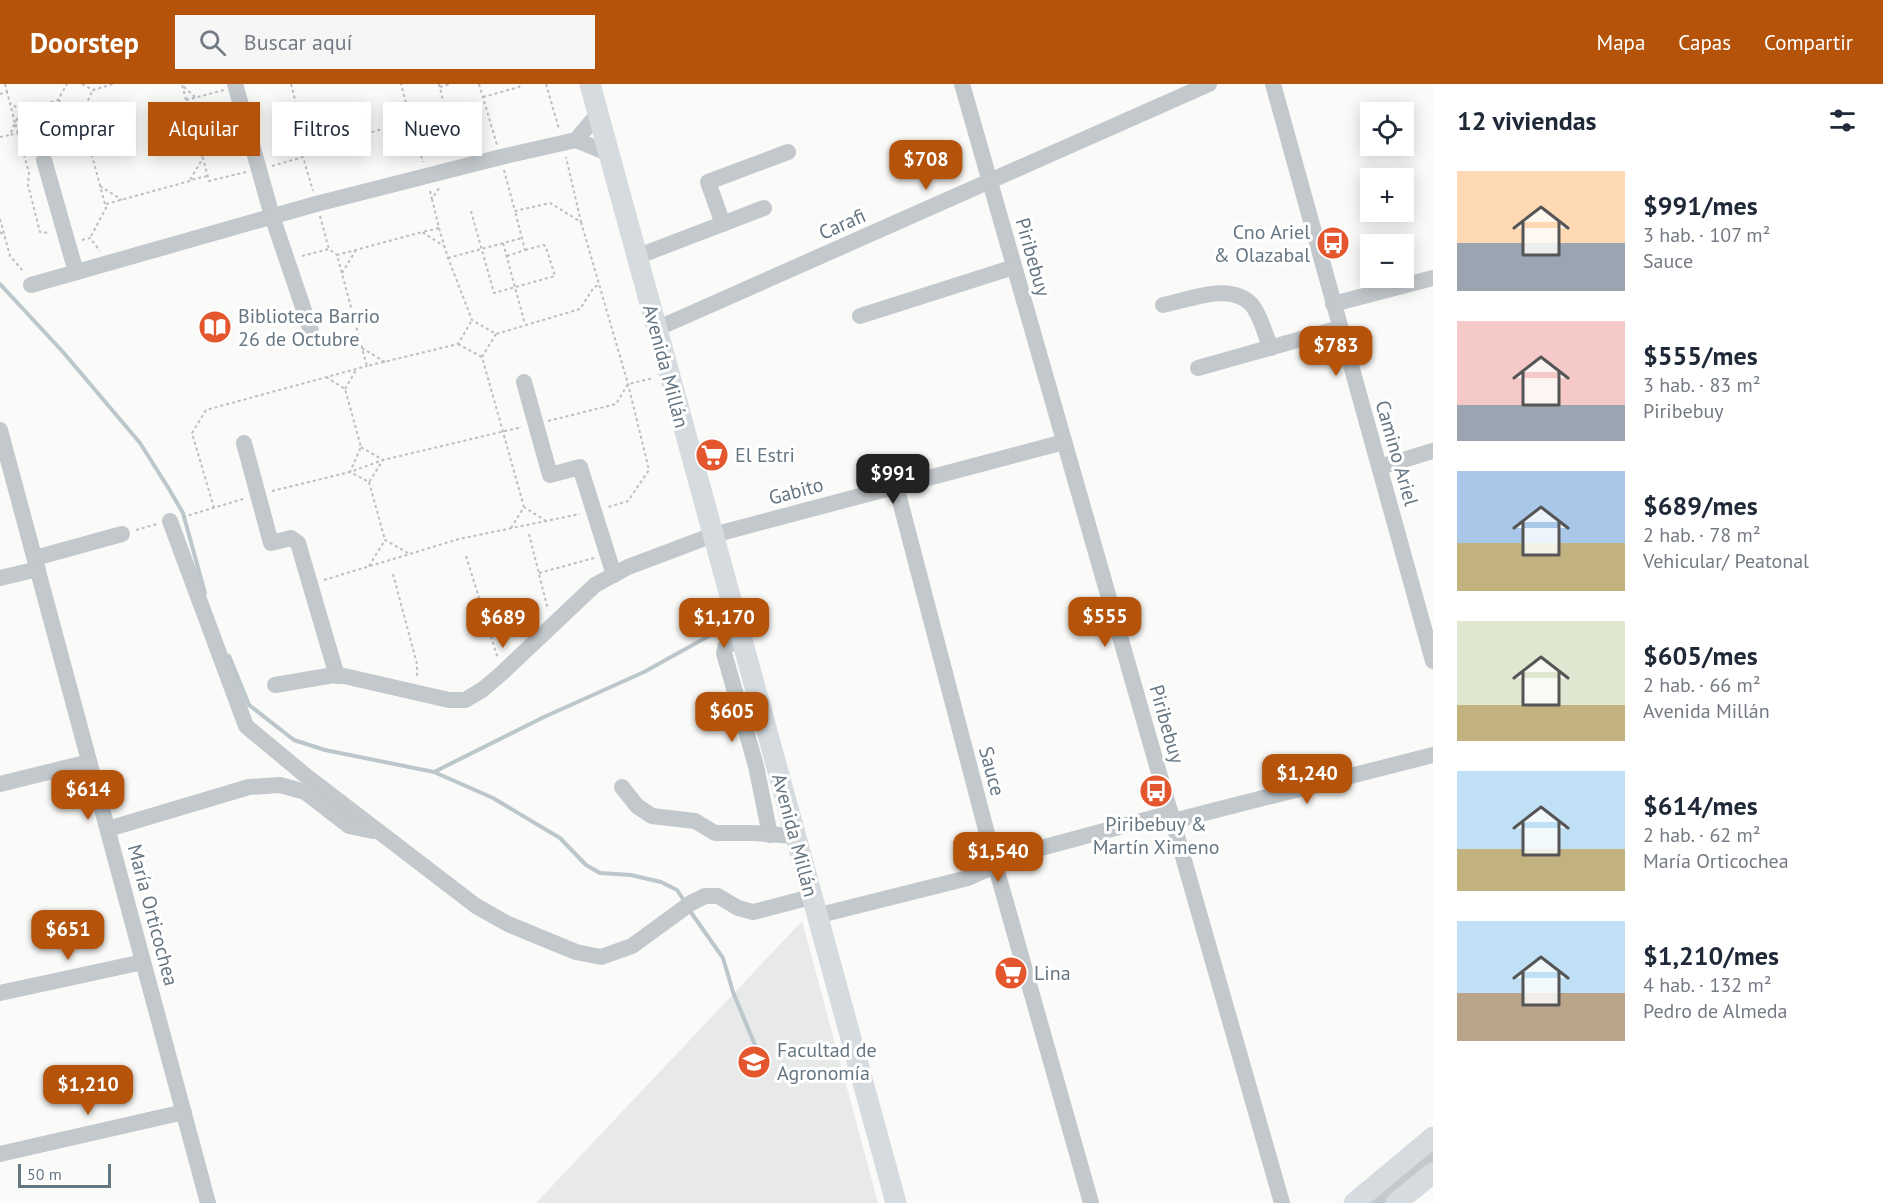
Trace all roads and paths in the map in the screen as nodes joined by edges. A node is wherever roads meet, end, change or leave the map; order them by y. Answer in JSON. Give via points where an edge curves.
{"nodes":[{"id":1,"x":5,"y":84,"type":"edge"},
{"id":2,"x":67,"y":84,"type":"edge"},
{"id":3,"x":82,"y":84,"type":"edge"},
{"id":4,"x":113,"y":84,"type":"edge"},
{"id":5,"x":182,"y":84,"type":"edge"},
{"id":6,"x":291,"y":84,"type":"edge"},
{"id":7,"x":401,"y":84,"type":"edge"},
{"id":8,"x":450,"y":84,"type":"edge"},
{"id":9,"x":479,"y":84,"type":"edge"},
{"id":10,"x":521,"y":84,"type":"edge"},
{"id":11,"x":546,"y":84,"type":"edge"},
{"id":12,"x":590,"y":84,"type":"edge"},
{"id":13,"x":962,"y":84,"type":"edge"},
{"id":14,"x":1209,"y":84,"type":"edge"},
{"id":15,"x":1273,"y":84,"type":"edge"},
{"id":16,"x":235,"y":86,"type":"edge"},
{"id":17,"x":439,"y":86,"type":"edge"},
{"id":18,"x":93,"y":90,"type":"junction"},
{"id":19,"x":7,"y":92,"type":"junction"},
{"id":20,"x":0,"y":94,"type":"edge"},
{"id":21,"x":195,"y":97,"type":"junction"},
{"id":22,"x":483,"y":97,"type":"junction"},
{"id":23,"x":58,"y":99,"type":"junction"},
{"id":24,"x":186,"y":100,"type":"junction"},
{"id":25,"x":49,"y":102,"type":"edge"},
{"id":26,"x":63,"y":102,"type":"edge"},
{"id":27,"x":87,"y":102,"type":"edge"},
{"id":28,"x":296,"y":102,"type":"edge"},
{"id":29,"x":406,"y":102,"type":"edge"},
{"id":30,"x":443,"y":102,"type":"edge"},
{"id":31,"x":10,"y":103,"type":"junction"},
{"id":32,"x":18,"y":108,"type":"edge"},
{"id":33,"x":598,"y":114,"type":"junction"},
{"id":34,"x":18,"y":118,"type":"edge"},
{"id":35,"x":15,"y":123,"type":"junction"},
{"id":36,"x":18,"y":133,"type":"joint"},
{"id":37,"x":10,"y":135,"type":"junction"},
{"id":38,"x":0,"y":137,"type":"edge"},
{"id":39,"x":570,"y":142,"type":"junction"},
{"id":40,"x":788,"y":152,"type":"dead end"},
{"id":41,"x":608,"y":153,"type":"junction"},
{"id":42,"x":24,"y":156,"type":"edge"},
{"id":43,"x":92,"y":156,"type":"edge"},
{"id":44,"x":421,"y":156,"type":"edge"},
{"id":45,"x":303,"y":157,"type":"joint"},
{"id":46,"x":501,"y":157,"type":"junction"},
{"id":47,"x":203,"y":158,"type":"junction"},
{"id":48,"x":44,"y":160,"type":"dead end"},
{"id":49,"x":259,"y":169,"type":"junction"},
{"id":50,"x":207,"y":176,"type":"junction"},
{"id":51,"x":427,"y":177,"type":"junction"},
{"id":52,"x":190,"y":180,"type":"junction"},
{"id":53,"x":990,"y":181,"type":"junction"},
{"id":54,"x":100,"y":186,"type":"junction"},
{"id":55,"x":432,"y":199,"type":"dead end"},
{"id":56,"x":122,"y":200,"type":"junction"},
{"id":57,"x":106,"y":204,"type":"junction"},
{"id":58,"x":316,"y":204,"type":"junction"},
{"id":59,"x":764,"y":208,"type":"dead end"},
{"id":60,"x":471,"y":211,"type":"dead end"},
{"id":61,"x":514,"y":211,"type":"junction"},
{"id":62,"x":272,"y":216,"type":"junction"},
{"id":63,"x":0,"y":219,"type":"edge"},
{"id":64,"x":581,"y":222,"type":"junction"},
{"id":65,"x":723,"y":224,"type":"junction"},
{"id":66,"x":439,"y":228,"type":"junction"},
{"id":67,"x":0,"y":232,"type":"edge"},
{"id":68,"x":422,"y":232,"type":"junction"},
{"id":69,"x":5,"y":236,"type":"junction"},
{"id":70,"x":66,"y":236,"type":"junction"},
{"id":71,"x":90,"y":238,"type":"junction"},
{"id":72,"x":522,"y":238,"type":"junction"},
{"id":73,"x":503,"y":243,"type":"junction"},
{"id":74,"x":444,"y":246,"type":"junction"},
{"id":75,"x":329,"y":249,"type":"junction"},
{"id":76,"x":481,"y":249,"type":"junction"},
{"id":77,"x":356,"y":250,"type":"junction"},
{"id":78,"x":525,"y":250,"type":"junction"},
{"id":79,"x":337,"y":255,"type":"junction"},
{"id":80,"x":507,"y":256,"type":"junction"},
{"id":81,"x":636,"y":257,"type":"junction"},
{"id":82,"x":447,"y":258,"type":"junction"},
{"id":83,"x":287,"y":260,"type":"junction"},
{"id":84,"x":109,"y":262,"type":"junction"},
{"id":85,"x":1014,"y":267,"type":"junction"},
{"id":86,"x":76,"y":272,"type":"junction"},
{"id":87,"x":342,"y":273,"type":"junction"},
{"id":88,"x":1433,"y":278,"type":"edge"},
{"id":89,"x":31,"y":285,"type":"joint"},
{"id":90,"x":599,"y":285,"type":"junction"},
{"id":91,"x":516,"y":287,"type":"junction"},
{"id":92,"x":1334,"y":304,"type":"junction"},
{"id":93,"x":1163,"y":305,"type":"dead end"},
{"id":94,"x":860,"y":316,"type":"dead end"},
{"id":95,"x":472,"y":320,"type":"junction"},
{"id":96,"x":525,"y":324,"type":"junction"},
{"id":97,"x":1340,"y":328,"type":"junction"},
{"id":98,"x":656,"y":329,"type":"junction"},
{"id":99,"x":310,"y":331,"type":"dead end"},
{"id":100,"x":496,"y":334,"type":"junction"},
{"id":101,"x":458,"y":344,"type":"junction"},
{"id":102,"x":362,"y":348,"type":"junction"},
{"id":103,"x":1271,"y":348,"type":"junction"},
{"id":104,"x":482,"y":357,"type":"junction"},
{"id":105,"x":385,"y":362,"type":"junction"},
{"id":106,"x":367,"y":366,"type":"junction"},
{"id":107,"x":1198,"y":368,"type":"dead end"},
{"id":108,"x":357,"y":369,"type":"junction"},
{"id":109,"x":669,"y":375,"type":"junction"},
{"id":110,"x":326,"y":376,"type":"junction"},
{"id":111,"x":524,"y":382,"type":"dead end"},
{"id":112,"x":628,"y":384,"type":"junction"},
{"id":113,"x":345,"y":388,"type":"junction"},
{"id":114,"x":536,"y":423,"type":"junction"},
{"id":115,"x":0,"y":430,"type":"edge"},
{"id":116,"x":502,"y":431,"type":"junction"},
{"id":117,"x":1064,"y":442,"type":"junction"},
{"id":118,"x":244,"y":443,"type":"dead end"},
{"id":119,"x":362,"y":447,"type":"junction"},
{"id":120,"x":1433,"y":451,"type":"edge"},
{"id":121,"x":383,"y":460,"type":"junction"},
{"id":122,"x":1380,"y":467,"type":"junction"},
{"id":123,"x":350,"y":472,"type":"junction"},
{"id":124,"x":369,"y":482,"type":"junction"},
{"id":125,"x":896,"y":486,"type":"junction"},
{"id":126,"x":259,"y":494,"type":"junction"},
{"id":127,"x":524,"y":507,"type":"junction"},
{"id":128,"x":214,"y":508,"type":"junction"},
{"id":129,"x":595,"y":511,"type":"junction"},
{"id":130,"x":188,"y":514,"type":"dead end"},
{"id":131,"x":546,"y":521,"type":"junction"},
{"id":132,"x":166,"y":522,"type":"joint"},
{"id":133,"x":511,"y":528,"type":"junction"},
{"id":134,"x":122,"y":534,"type":"joint"},
{"id":135,"x":529,"y":534,"type":"dead end"},
{"id":136,"x":713,"y":535,"type":"junction"},
{"id":137,"x":385,"y":540,"type":"junction"},
{"id":138,"x":410,"y":554,"type":"junction"},
{"id":139,"x":607,"y":555,"type":"junction"},
{"id":140,"x":466,"y":556,"type":"dead end"},
{"id":141,"x":36,"y":563,"type":"junction"},
{"id":142,"x":369,"y":566,"type":"junction"},
{"id":143,"x":538,"y":573,"type":"junction"},
{"id":144,"x":393,"y":574,"type":"dead end"},
{"id":145,"x":614,"y":575,"type":"junction"},
{"id":146,"x":0,"y":578,"type":"edge"},
{"id":147,"x":310,"y":584,"type":"junction"},
{"id":148,"x":553,"y":626,"type":"junction"},
{"id":149,"x":742,"y":639,"type":"junction"},
{"id":150,"x":1433,"y":661,"type":"edge"},
{"id":151,"x":502,"y":673,"type":"junction"},
{"id":152,"x":337,"y":675,"type":"junction"},
{"id":153,"x":275,"y":685,"type":"dead end"},
{"id":154,"x":417,"y":692,"type":"junction"},
{"id":155,"x":1433,"y":755,"type":"edge"},
{"id":156,"x":89,"y":762,"type":"junction"},
{"id":157,"x":0,"y":784,"type":"edge"},
{"id":158,"x":622,"y":787,"type":"dead end"},
{"id":159,"x":1172,"y":817,"type":"junction"},
{"id":160,"x":108,"y":830,"type":"junction"},
{"id":161,"x":379,"y":833,"type":"junction"},
{"id":162,"x":770,"y":835,"type":"junction"},
{"id":163,"x":795,"y":836,"type":"junction"},
{"id":164,"x":995,"y":864,"type":"junction"},
{"id":165,"x":814,"y":907,"type":"junction"},
{"id":166,"x":143,"y":962,"type":"junction"},
{"id":167,"x":0,"y":993,"type":"edge"},
{"id":168,"x":184,"y":1112,"type":"junction"},
{"id":169,"x":1433,"y":1137,"type":"edge"},
{"id":170,"x":0,"y":1154,"type":"edge"},
{"id":171,"x":1433,"y":1154,"type":"edge"},
{"id":172,"x":1433,"y":1173,"type":"edge"},
{"id":173,"x":208,"y":1203,"type":"edge"},
{"id":174,"x":896,"y":1203,"type":"edge"},
{"id":175,"x":1091,"y":1203,"type":"edge"},
{"id":176,"x":1282,"y":1203,"type":"edge"},
{"id":177,"x":1354,"y":1203,"type":"edge"},
{"id":178,"x":1373,"y":1203,"type":"edge"},
{"id":179,"x":1396,"y":1203,"type":"edge"}],
"edges":[{"from":1,"to":19,"type":"path"},
{"from":2,"to":23,"type":"path"},
{"from":3,"to":18,"type":"path"},
{"from":4,"to":18,"type":"path"},
{"from":5,"to":21,"type":"path"},
{"from":5,"to":24,"type":"path"},
{"from":6,"to":28,"type":"path"},
{"from":7,"to":29,"type":"path"},
{"from":8,"to":17,"type":"path"},
{"from":9,"to":22,"type":"path"},
{"from":10,"to":22,"type":"path"},
{"from":11,"to":39,"type":"path"},
{"from":12,"to":33,"type":"main road","name":"Avenida Millán"},
{"from":13,"to":53,"type":"street","name":"Piribebuy"},
{"from":14,"to":53,"type":"street","name":"Carafi"},
{"from":15,"to":92,"type":"street","name":"Camino Ariel"},
{"from":16,"to":21,"type":"path"},
{"from":16,"to":49,"type":"street"},
{"from":17,"to":30,"type":"path"},
{"from":18,"to":27,"type":"path"},
{"from":19,"to":20,"type":"path"},
{"from":19,"to":31,"type":"path"},
{"from":21,"to":24,"type":"path"},
{"from":22,"to":46,"type":"path"},
{"from":23,"to":25,"type":"path"},
{"from":23,"to":26,"type":"path"},
{"from":24,"to":47,"type":"path"},
{"from":31,"to":32,"type":"path"},
{"from":31,"to":35,"type":"path"},
{"from":33,"to":39,"type":"street"},
{"from":33,"to":41,"type":"main road","name":"Avenida Millán"},
{"from":34,"to":35,"type":"path"},
{"from":35,"to":36,"type":"path"},
{"from":35,"to":37,"type":"path"},
{"from":36,"to":37,"type":"path"},
{"from":37,"to":38,"type":"path"},
{"from":39,"to":41,"type":"street"},
{"from":39,"to":46,"type":"street"},
{"from":39,"to":64,"type":"path"},
{"from":40,"to":65,"type":"street","via":[[708,182]]},
{"from":41,"to":81,"type":"main road","name":"Avenida Millán"},
{"from":42,"to":70,"type":"path","via":[[40,232]]},
{"from":43,"to":54,"type":"path"},
{"from":44,"to":51,"type":"path"},
{"from":45,"to":49,"type":"path"},
{"from":45,"to":58,"type":"path"},
{"from":46,"to":51,"type":"street"},
{"from":46,"to":61,"type":"path"},
{"from":47,"to":50,"type":"path"},
{"from":47,"to":52,"type":"path"},
{"from":48,"to":70,"type":"street"},
{"from":49,"to":50,"type":"path","via":[[208,181]]},
{"from":49,"to":62,"type":"street"},
{"from":50,"to":52,"type":"path"},
{"from":51,"to":58,"type":"street"},
{"from":52,"to":56,"type":"path"},
{"from":53,"to":85,"type":"street","name":"Piribebuy"},
{"from":53,"to":98,"type":"street","name":"Carafi"},
{"from":54,"to":56,"type":"path"},
{"from":54,"to":57,"type":"path"},
{"from":55,"to":66,"type":"path"},
{"from":56,"to":57,"type":"path"},
{"from":57,"to":71,"type":"path"},
{"from":58,"to":62,"type":"street"},
{"from":58,"to":75,"type":"path"},
{"from":59,"to":65,"type":"street"},
{"from":60,"to":76,"type":"path"},
{"from":61,"to":64,"type":"path","via":[[550,203]]},
{"from":61,"to":72,"type":"path"},
{"from":62,"to":83,"type":"street"},
{"from":62,"to":84,"type":"street"},
{"from":63,"to":69,"type":"path"},
{"from":64,"to":90,"type":"path"},
{"from":65,"to":81,"type":"street"},
{"from":66,"to":68,"type":"path"},
{"from":66,"to":74,"type":"path"},
{"from":67,"to":69,"type":"path"},
{"from":68,"to":74,"type":"path"},
{"from":68,"to":77,"type":"path"},
{"from":69,"to":89,"type":"path","via":[[10,256]]},
{"from":70,"to":71,"type":"path"},
{"from":70,"to":86,"type":"street"},
{"from":71,"to":84,"type":"path"},
{"from":72,"to":73,"type":"path"},
{"from":72,"to":78,"type":"path"},
{"from":73,"to":76,"type":"path"},
{"from":73,"to":80,"type":"path"},
{"from":74,"to":82,"type":"path"},
{"from":75,"to":79,"type":"path"},
{"from":75,"to":83,"type":"path"},
{"from":76,"to":82,"type":"path"},
{"from":76,"to":91,"type":"path","via":[[494,293]]},
{"from":77,"to":79,"type":"path"},
{"from":77,"to":87,"type":"path"},
{"from":78,"to":80,"type":"path"},
{"from":78,"to":91,"type":"path","via":[[546,247],[555,276]]},
{"from":79,"to":87,"type":"path"},
{"from":80,"to":91,"type":"path"},
{"from":81,"to":98,"type":"main road","name":"Avenida Millán"},
{"from":82,"to":95,"type":"path"},
{"from":83,"to":99,"type":"street"},
{"from":84,"to":86,"type":"street"},
{"from":85,"to":94,"type":"street"},
{"from":85,"to":117,"type":"street","name":"Piribebuy"},
{"from":86,"to":89,"type":"street"},
{"from":87,"to":102,"type":"path"},
{"from":88,"to":92,"type":"street"},
{"from":90,"to":96,"type":"path","via":[[580,309]]},
{"from":90,"to":112,"type":"path"},
{"from":91,"to":96,"type":"path"},
{"from":92,"to":97,"type":"street","name":"Camino Ariel"},
{"from":93,"to":103,"type":"street","via":[[1220,293],[1238,294],[1253,306]]},
{"from":95,"to":100,"type":"path"},
{"from":95,"to":101,"type":"path"},
{"from":96,"to":100,"type":"path"},
{"from":97,"to":103,"type":"street"},
{"from":97,"to":122,"type":"street","name":"Camino Ariel"},
{"from":98,"to":109,"type":"main road","name":"Avenida Millán"},
{"from":100,"to":104,"type":"path"},
{"from":101,"to":104,"type":"path"},
{"from":101,"to":105,"type":"path"},
{"from":102,"to":105,"type":"path"},
{"from":102,"to":106,"type":"path"},
{"from":103,"to":107,"type":"street"},
{"from":104,"to":116,"type":"path"},
{"from":105,"to":106,"type":"path"},
{"from":106,"to":108,"type":"path"},
{"from":108,"to":110,"type":"path"},
{"from":108,"to":113,"type":"path"},
{"from":109,"to":112,"type":"path"},
{"from":109,"to":136,"type":"main road","name":"Avenida Millán"},
{"from":110,"to":113,"type":"path"},
{"from":110,"to":128,"type":"path","via":[[206,411],[192,433]]},
{"from":111,"to":114,"type":"street"},
{"from":112,"to":114,"type":"path","via":[[616,404]]},
{"from":112,"to":129,"type":"path","via":[[649,470],[628,501]]},
{"from":113,"to":119,"type":"path"},
{"from":114,"to":116,"type":"path"},
{"from":114,"to":129,"type":"street","via":[[550,475],[580,467]]},
{"from":115,"to":141,"type":"street","name":"María Orticochea"},
{"from":116,"to":121,"type":"path"},
{"from":116,"to":127,"type":"path"},
{"from":117,"to":125,"type":"street","name":"Gabito"},
{"from":117,"to":159,"type":"street","name":"Piribebuy"},
{"from":118,"to":126,"type":"street"},
{"from":119,"to":121,"type":"path"},
{"from":119,"to":123,"type":"path"},
{"from":120,"to":122,"type":"street"},
{"from":121,"to":123,"type":"path"},
{"from":121,"to":124,"type":"path"},
{"from":122,"to":150,"type":"street","name":"Camino Ariel"},
{"from":123,"to":124,"type":"path"},
{"from":123,"to":126,"type":"path"},
{"from":124,"to":137,"type":"path"},
{"from":125,"to":136,"type":"street","name":"Gabito"},
{"from":125,"to":164,"type":"street","name":"Sauce"},
{"from":126,"to":128,"type":"path"},
{"from":126,"to":147,"type":"street","via":[[271,543],[291,538],[298,543]]},
{"from":127,"to":131,"type":"path"},
{"from":127,"to":133,"type":"path"},
{"from":128,"to":130,"type":"path"},
{"from":129,"to":131,"type":"path"},
{"from":129,"to":139,"type":"street"},
{"from":131,"to":133,"type":"path"},
{"from":132,"to":134,"type":"path"},
{"from":132,"to":161,"type":"street","via":[[246,726]]},
{"from":133,"to":138,"type":"path","via":[[459,538]]},
{"from":134,"to":141,"type":"street"},
{"from":135,"to":143,"type":"path"},
{"from":136,"to":145,"type":"street","name":"Gabito"},
{"from":136,"to":149,"type":"main road","name":"Avenida Millán"},
{"from":137,"to":138,"type":"path"},
{"from":137,"to":142,"type":"path"},
{"from":138,"to":142,"type":"path"},
{"from":139,"to":143,"type":"path"},
{"from":139,"to":145,"type":"street"},
{"from":140,"to":151,"type":"path"},
{"from":141,"to":146,"type":"street"},
{"from":141,"to":156,"type":"street","name":"María Orticochea"},
{"from":142,"to":147,"type":"path"},
{"from":143,"to":148,"type":"path"},
{"from":144,"to":154,"type":"path","via":[[417,664]]},
{"from":145,"to":148,"type":"street","name":"Gabito","via":[[595,585]]},
{"from":147,"to":152,"type":"street"},
{"from":148,"to":151,"type":"street","name":"Gabito"},
{"from":149,"to":162,"type":"street","via":[[726,646],[724,653],[756,766]]},
{"from":149,"to":163,"type":"main road","name":"Avenida Millán"},
{"from":151,"to":154,"type":"street","name":"Gabito","via":[[465,700]]},
{"from":152,"to":153,"type":"street","name":"Gabito"},
{"from":152,"to":154,"type":"street","name":"Gabito"},
{"from":155,"to":159,"type":"street"},
{"from":156,"to":157,"type":"street"},
{"from":156,"to":160,"type":"street","name":"María Orticochea"},
{"from":158,"to":162,"type":"street","via":[[637,806],[652,816],[695,821],[715,833]]},
{"from":159,"to":164,"type":"street","via":[[1026,852]]},
{"from":159,"to":176,"type":"street","name":"Piribebuy"},
{"from":160,"to":161,"type":"street","via":[[249,787],[280,785],[305,792],[349,826]]},
{"from":160,"to":166,"type":"street","name":"María Orticochea"},
{"from":161,"to":165,"type":"street","via":[[476,906],[508,924],[576,952],[601,957],[632,946],[705,896],[714,895],[753,912]]},
{"from":162,"to":163,"type":"street"},
{"from":163,"to":165,"type":"main road","name":"Avenida Millán"},
{"from":164,"to":165,"type":"street","via":[[968,878]]},
{"from":164,"to":175,"type":"street","name":"Sauce"},
{"from":165,"to":174,"type":"main road","name":"Avenida Millán"},
{"from":166,"to":167,"type":"street"},
{"from":166,"to":168,"type":"street","name":"María Orticochea"},
{"from":168,"to":170,"type":"street"},
{"from":168,"to":173,"type":"street","name":"María Orticochea"},
{"from":169,"to":177,"type":"main road"},
{"from":171,"to":178,"type":"street"},
{"from":172,"to":179,"type":"main road"}]}
